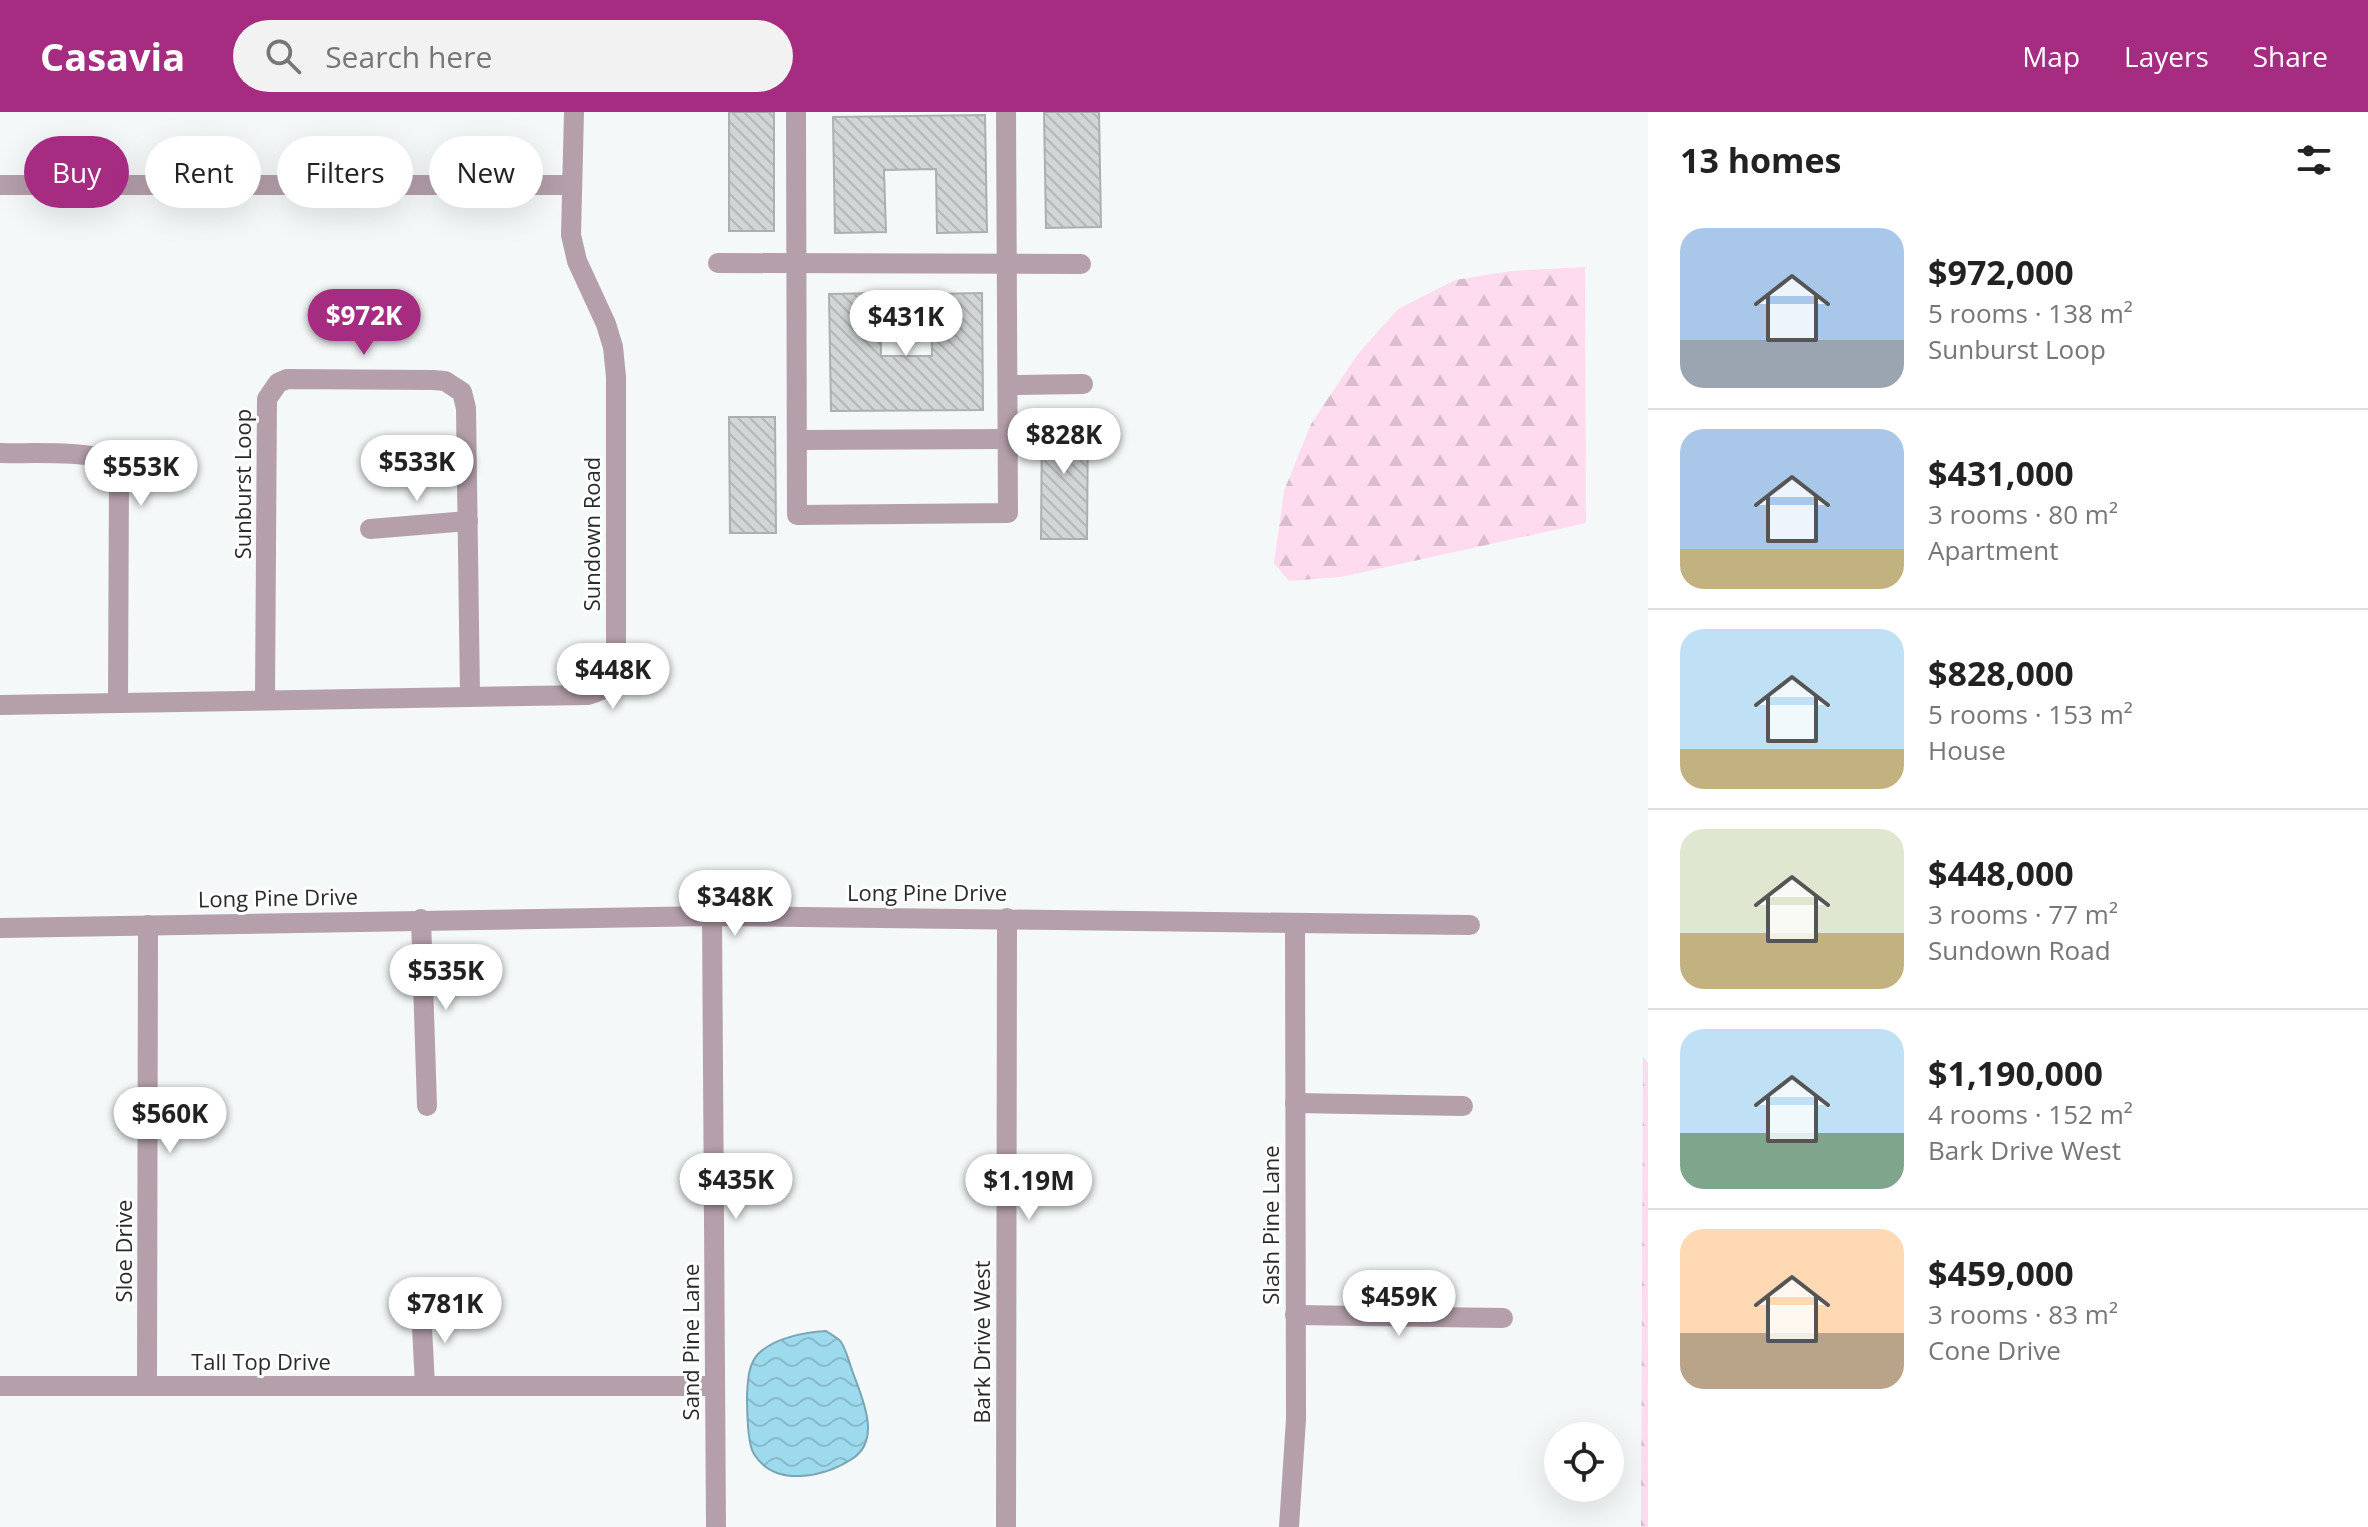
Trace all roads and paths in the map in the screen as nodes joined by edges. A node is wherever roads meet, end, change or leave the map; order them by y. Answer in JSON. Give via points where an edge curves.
{"nodes":[{"id":1,"x":574,"y":112,"type":"edge"},
{"id":2,"x":796,"y":112,"type":"edge"},
{"id":3,"x":1006,"y":112,"type":"edge"},
{"id":4,"x":0,"y":185,"type":"edge"},
{"id":5,"x":571,"y":185,"type":"junction"},
{"id":6,"x":718,"y":263,"type":"dead end"},
{"id":7,"x":796,"y":263,"type":"junction"},
{"id":8,"x":1008,"y":263,"type":"junction"},
{"id":9,"x":1081,"y":264,"type":"dead end"},
{"id":10,"x":1083,"y":384,"type":"dead end"},
{"id":11,"x":1008,"y":385,"type":"junction"},
{"id":12,"x":1008,"y":439,"type":"junction"},
{"id":13,"x":797,"y":440,"type":"junction"},
{"id":14,"x":0,"y":453,"type":"edge"},
{"id":15,"x":468,"y":521,"type":"junction"},
{"id":16,"x":370,"y":529,"type":"dead end"},
{"id":17,"x":470,"y":696,"type":"junction"},
{"id":18,"x":265,"y":698,"type":"junction"},
{"id":19,"x":118,"y":702,"type":"junction"},
{"id":20,"x":0,"y":705,"type":"edge"},
{"id":21,"x":712,"y":916,"type":"junction"},
{"id":22,"x":1007,"y":918,"type":"junction"},
{"id":23,"x":421,"y":919,"type":"junction"},
{"id":24,"x":1295,"y":923,"type":"junction"},
{"id":25,"x":148,"y":925,"type":"junction"},
{"id":26,"x":1470,"y":925,"type":"dead end"},
{"id":27,"x":0,"y":928,"type":"edge"},
{"id":28,"x":1295,"y":1103,"type":"junction"},
{"id":29,"x":427,"y":1106,"type":"dead end"},
{"id":30,"x":1463,"y":1106,"type":"dead end"},
{"id":31,"x":421,"y":1307,"type":"dead end"},
{"id":32,"x":1295,"y":1315,"type":"junction"},
{"id":33,"x":1503,"y":1318,"type":"dead end"},
{"id":34,"x":0,"y":1386,"type":"edge"},
{"id":35,"x":147,"y":1386,"type":"junction"},
{"id":36,"x":425,"y":1386,"type":"junction"},
{"id":37,"x":715,"y":1386,"type":"junction"},
{"id":38,"x":716,"y":1527,"type":"edge"},
{"id":39,"x":1006,"y":1527,"type":"edge"},
{"id":40,"x":1289,"y":1527,"type":"edge"}],
"edges":[{"from":1,"to":5,"type":"street","name":"Sundown Road"},
{"from":2,"to":7,"type":"street"},
{"from":3,"to":8,"type":"street"},
{"from":4,"to":5,"type":"street"},
{"from":5,"to":17,"type":"street","name":"Sundown Road","via":[[577,261],[606,324],[615,362],[615,680],[607,690],[588,695]]},
{"from":6,"to":7,"type":"street"},
{"from":7,"to":8,"type":"street"},
{"from":7,"to":13,"type":"street"},
{"from":8,"to":9,"type":"street"},
{"from":8,"to":11,"type":"street"},
{"from":10,"to":11,"type":"street"},
{"from":11,"to":12,"type":"street"},
{"from":12,"to":13,"type":"street"},
{"from":12,"to":13,"type":"street","via":[[1008,513],[797,515]]},
{"from":14,"to":19,"type":"street","via":[[101,458],[119,476]]},
{"from":15,"to":16,"type":"street"},
{"from":15,"to":17,"type":"street","name":"Sunburst Loop"},
{"from":15,"to":18,"type":"street","name":"Sunburst Loop","via":[[466,408],[459,388],[433,380],[278,383],[267,399]]},
{"from":17,"to":18,"type":"street","name":"Sundown Road"},
{"from":18,"to":19,"type":"street","name":"Sundown Road"},
{"from":19,"to":20,"type":"street","name":"Sundown Road"},
{"from":21,"to":22,"type":"street","name":"Long Pine Drive"},
{"from":21,"to":23,"type":"street","name":"Long Pine Drive"},
{"from":21,"to":37,"type":"street","name":"Sand Pine Lane"},
{"from":22,"to":24,"type":"street","name":"Long Pine Drive"},
{"from":22,"to":39,"type":"street","name":"Bark Drive West"},
{"from":23,"to":25,"type":"street","name":"Long Pine Drive"},
{"from":23,"to":29,"type":"street"},
{"from":24,"to":26,"type":"street","name":"Long Pine Drive"},
{"from":24,"to":28,"type":"street","name":"Slash Pine Lane"},
{"from":25,"to":27,"type":"street","name":"Long Pine Drive"},
{"from":25,"to":35,"type":"street","name":"Sloe Drive"},
{"from":28,"to":30,"type":"street"},
{"from":28,"to":32,"type":"street","name":"Slash Pine Lane"},
{"from":31,"to":36,"type":"street"},
{"from":32,"to":33,"type":"street"},
{"from":32,"to":40,"type":"street","name":"Slash Pine Lane"},
{"from":34,"to":35,"type":"street","name":"Tall Top Drive"},
{"from":35,"to":36,"type":"street","name":"Tall Top Drive"},
{"from":36,"to":37,"type":"street","name":"Tall Top Drive"},
{"from":37,"to":38,"type":"street","name":"Sand Pine Lane"}]}
